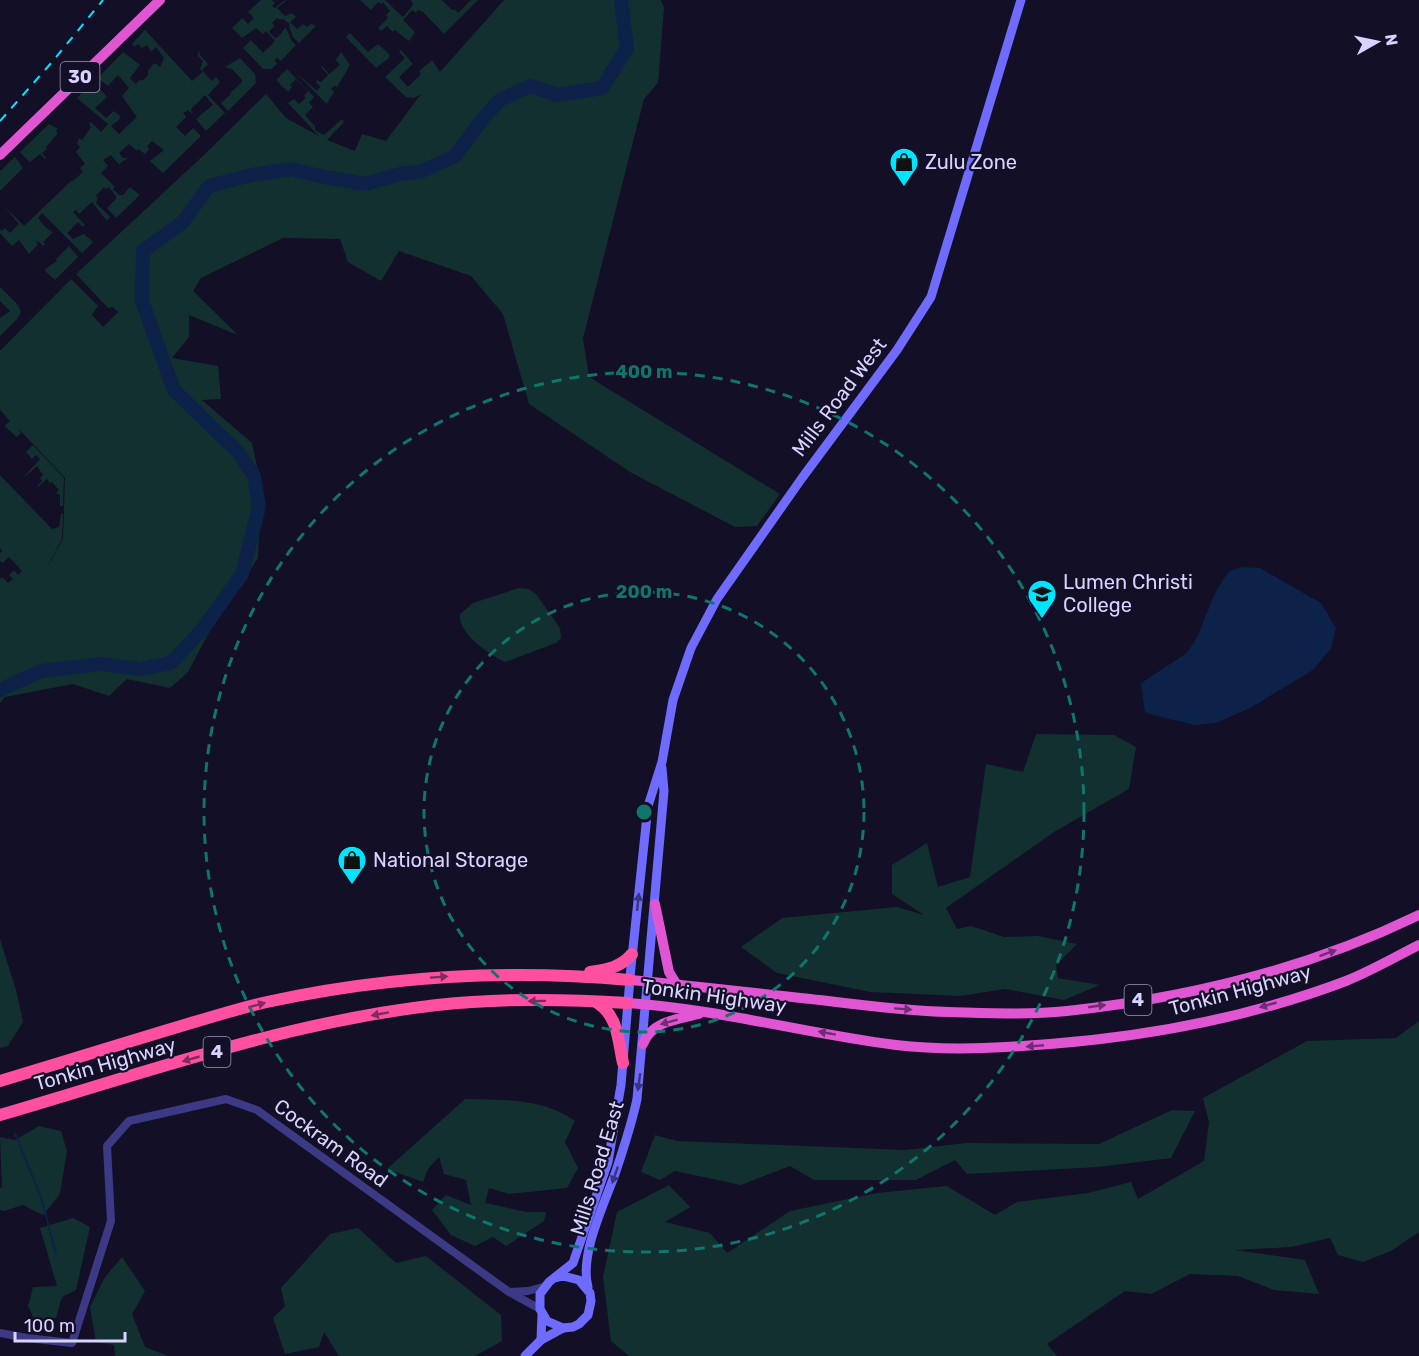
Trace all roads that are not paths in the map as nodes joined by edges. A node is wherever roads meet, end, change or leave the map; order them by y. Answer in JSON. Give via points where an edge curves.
{"nodes":[{"id":1,"x":160,"y":0,"type":"edge"},
{"id":2,"x":1015,"y":0,"type":"edge"},
{"id":3,"x":1021,"y":0,"type":"edge"},
{"id":4,"x":1009,"y":35,"type":"junction"},
{"id":5,"x":0,"y":155,"type":"edge"},
{"id":6,"x":662,"y":762,"type":"junction"},
{"id":7,"x":655,"y":904,"type":"junction"},
{"id":8,"x":1419,"y":915,"type":"edge"},
{"id":9,"x":1419,"y":945,"type":"edge"},
{"id":10,"x":632,"y":954,"type":"junction"},
{"id":11,"x":565,"y":975,"type":"junction"},
{"id":12,"x":630,"y":980,"type":"junction"},
{"id":13,"x":648,"y":981,"type":"junction"},
{"id":14,"x":677,"y":985,"type":"junction"},
{"id":15,"x":596,"y":1001,"type":"junction"},
{"id":16,"x":628,"y":1003,"type":"junction"},
{"id":17,"x":646,"y":1004,"type":"junction"},
{"id":18,"x":705,"y":1012,"type":"junction"},
{"id":19,"x":643,"y":1044,"type":"junction"},
{"id":20,"x":623,"y":1063,"type":"junction"},
{"id":21,"x":0,"y":1081,"type":"edge"},
{"id":22,"x":0,"y":1115,"type":"edge"},
{"id":23,"x":555,"y":1278,"type":"junction"},
{"id":24,"x":543,"y":1287,"type":"junction"},
{"id":25,"x":509,"y":1293,"type":"junction"},
{"id":26,"x":590,"y":1293,"type":"junction"},
{"id":27,"x":541,"y":1312,"type":"junction"},
{"id":28,"x":563,"y":1328,"type":"junction"},
{"id":29,"x":0,"y":1333,"type":"edge"},
{"id":30,"x":541,"y":1340,"type":"junction"},
{"id":31,"x":525,"y":1356,"type":"edge"}],
"edges":[{"from":1,"to":5,"type":"highway","number":"30"},
{"from":2,"to":4,"type":"main road","name":"Mills Road West"},
{"from":3,"to":4,"type":"main road","name":"Mills Road West"},
{"from":4,"to":6,"type":"main road","name":"Mills Road West","via":[[932,297],[717,599],[691,648],[673,700]]},
{"from":6,"to":7,"type":"main road","name":"Mills Road West","via":[[664,791]]},
{"from":10,"to":6,"type":"main road","name":"Mills Road West","one_way":true,"via":[[648,806]]},
{"from":7,"to":13,"type":"main road","name":"Mills Road West"},
{"from":7,"to":14,"type":"highway","via":[[669,972]]},
{"from":14,"to":8,"type":"highway","name":"Tonkin Highway","number":"4","one_way":true,"via":[[884,1008],[1066,1011],[1248,977],[1350,945]]},
{"from":9,"to":18,"type":"highway","name":"Tonkin Highway","number":"4","one_way":true,"via":[[1315,992],[1186,1026],[1105,1040],[1001,1048],[898,1045]]},
{"from":10,"to":11,"type":"highway","via":[[614,967]]},
{"from":10,"to":12,"type":"main road","name":"Mills Road West"},
{"from":11,"to":12,"type":"highway","name":"Tonkin Highway","number":"4"},
{"from":21,"to":11,"type":"highway","name":"Tonkin Highway","number":"4","one_way":true,"via":[[223,1014],[329,990],[441,977]]},
{"from":12,"to":13,"type":"highway","name":"Tonkin Highway","number":"4"},
{"from":12,"to":16,"type":"main road","name":"Mills Road East"},
{"from":13,"to":14,"type":"highway","name":"Tonkin Highway","number":"4"},
{"from":13,"to":17,"type":"main road","name":"Mills Road East"},
{"from":15,"to":16,"type":"highway","name":"Tonkin Highway","number":"4"},
{"from":15,"to":20,"type":"highway","via":[[612,1016]]},
{"from":15,"to":22,"type":"highway","name":"Tonkin Highway","number":"4","one_way":true,"via":[[438,1005],[319,1025]]},
{"from":16,"to":17,"type":"highway","name":"Tonkin Highway","number":"4"},
{"from":16,"to":20,"type":"main road","name":"Mills Road East"},
{"from":17,"to":18,"type":"highway","name":"Tonkin Highway","number":"4"},
{"from":17,"to":19,"type":"main road","name":"Mills Road East"},
{"from":18,"to":19,"type":"highway","one_way":true,"via":[[657,1025]]},
{"from":19,"to":26,"type":"main road","name":"Mills Road East","one_way":true,"via":[[633,1120],[594,1235],[585,1275]]},
{"from":20,"to":23,"type":"main road","name":"Mills Road East","via":[[608,1162],[573,1263]]},
{"from":23,"to":24,"type":"main road"},
{"from":23,"to":26,"type":"main road","via":[[579,1280]]},
{"from":24,"to":25,"type":"street"},
{"from":24,"to":27,"type":"main road"},
{"from":25,"to":27,"type":"street","name":"Cockram Road"},
{"from":25,"to":29,"type":"street","name":"Cockram Road","via":[[257,1110],[226,1099],[129,1121],[107,1146],[111,1221],[72,1343]]},
{"from":26,"to":28,"type":"main road","via":[[588,1315],[579,1324]]},
{"from":27,"to":28,"type":"main road","via":[[555,1326]]},
{"from":27,"to":30,"type":"main road"},
{"from":28,"to":30,"type":"main road"},
{"from":30,"to":31,"type":"main road"}]}
